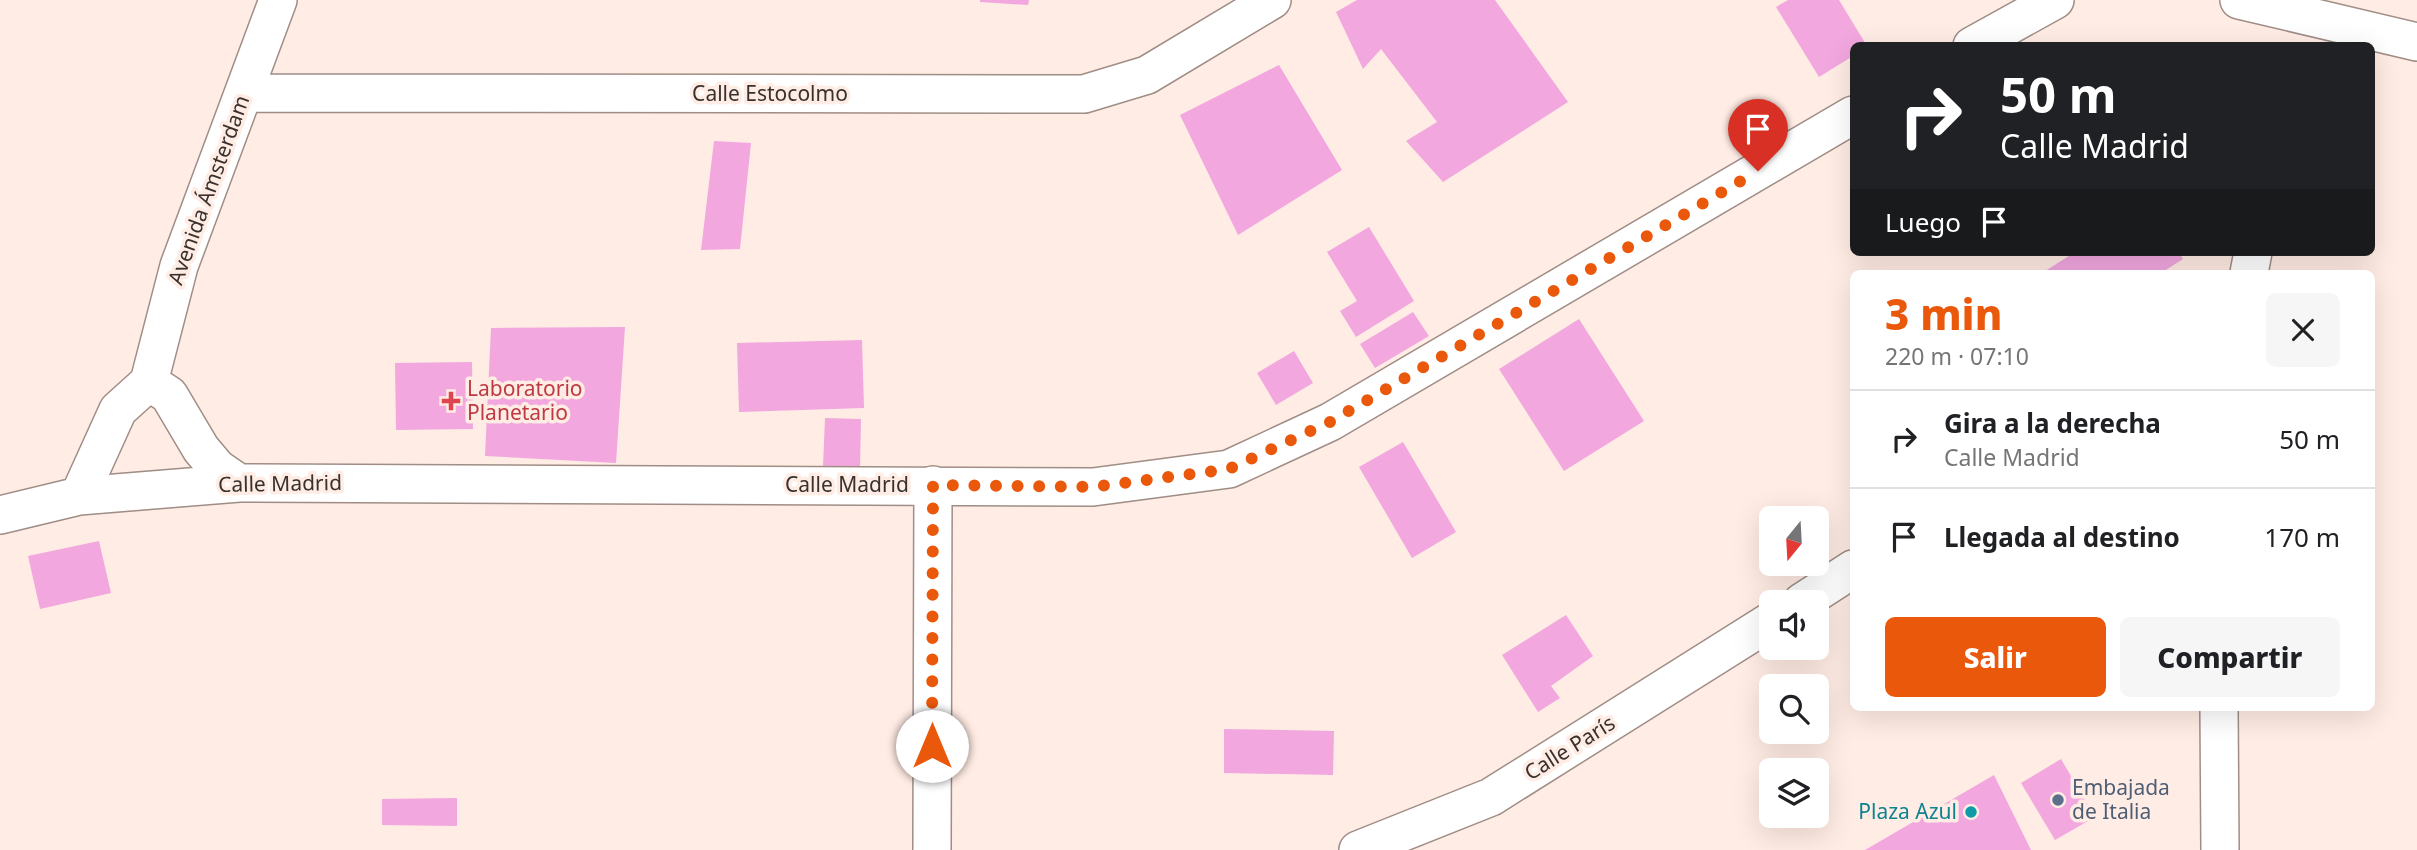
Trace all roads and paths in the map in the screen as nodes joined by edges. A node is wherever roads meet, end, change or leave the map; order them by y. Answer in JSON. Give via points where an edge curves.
{"nodes":[{"id":1,"x":278,"y":0,"type":"edge"},
{"id":2,"x":1272,"y":0,"type":"edge"},
{"id":3,"x":2055,"y":0,"type":"edge"},
{"id":4,"x":2239,"y":0,"type":"edge"},
{"id":5,"x":2305,"y":20,"type":"edge"},
{"id":6,"x":1979,"y":42,"type":"edge"},
{"id":7,"x":2417,"y":42,"type":"edge"},
{"id":8,"x":244,"y":93,"type":"junction"},
{"id":9,"x":1850,"y":117,"type":"edge"},
{"id":10,"x":149,"y":382,"type":"junction"},
{"id":11,"x":239,"y":483,"type":"junction"},
{"id":12,"x":933,"y":485,"type":"junction"},
{"id":13,"x":79,"y":496,"type":"junction"},
{"id":14,"x":0,"y":515,"type":"edge"},
{"id":15,"x":1850,"y":571,"type":"edge"},
{"id":16,"x":1821,"y":590,"type":"edge"},
{"id":17,"x":1759,"y":629,"type":"edge"},
{"id":18,"x":2219,"y":711,"type":"edge"},
{"id":19,"x":932,"y":850,"type":"edge"},
{"id":20,"x":1358,"y":850,"type":"edge"},
{"id":21,"x":2220,"y":850,"type":"edge"}],
"edges":[{"from":1,"to":8,"type":"street","name":"Avenida Ámsterdam"},
{"from":2,"to":8,"type":"street","name":"Calle Estocolmo","via":[[1147,75],[1084,94]]},
{"from":3,"to":6,"type":"street"},
{"from":4,"to":5,"type":"street"},
{"from":5,"to":7,"type":"street"},
{"from":8,"to":10,"type":"street","name":"Avenida Ámsterdam","via":[[178,266]]},
{"from":9,"to":12,"type":"street","name":"Calle Madrid","via":[[1330,422],[1229,469],[1093,487]]},
{"from":10,"to":11,"type":"street","via":[[169,395],[201,449]]},
{"from":10,"to":13,"type":"street","via":[[118,410]]},
{"from":11,"to":12,"type":"street","name":"Calle Madrid"},
{"from":11,"to":13,"type":"street","name":"Calle Madrid"},
{"from":12,"to":19,"type":"street"},
{"from":13,"to":14,"type":"street","name":"Calle Madrid"},
{"from":15,"to":16,"type":"street"},
{"from":17,"to":20,"type":"street","name":"Calle París","via":[[1491,797]]},
{"from":18,"to":21,"type":"street"}]}
